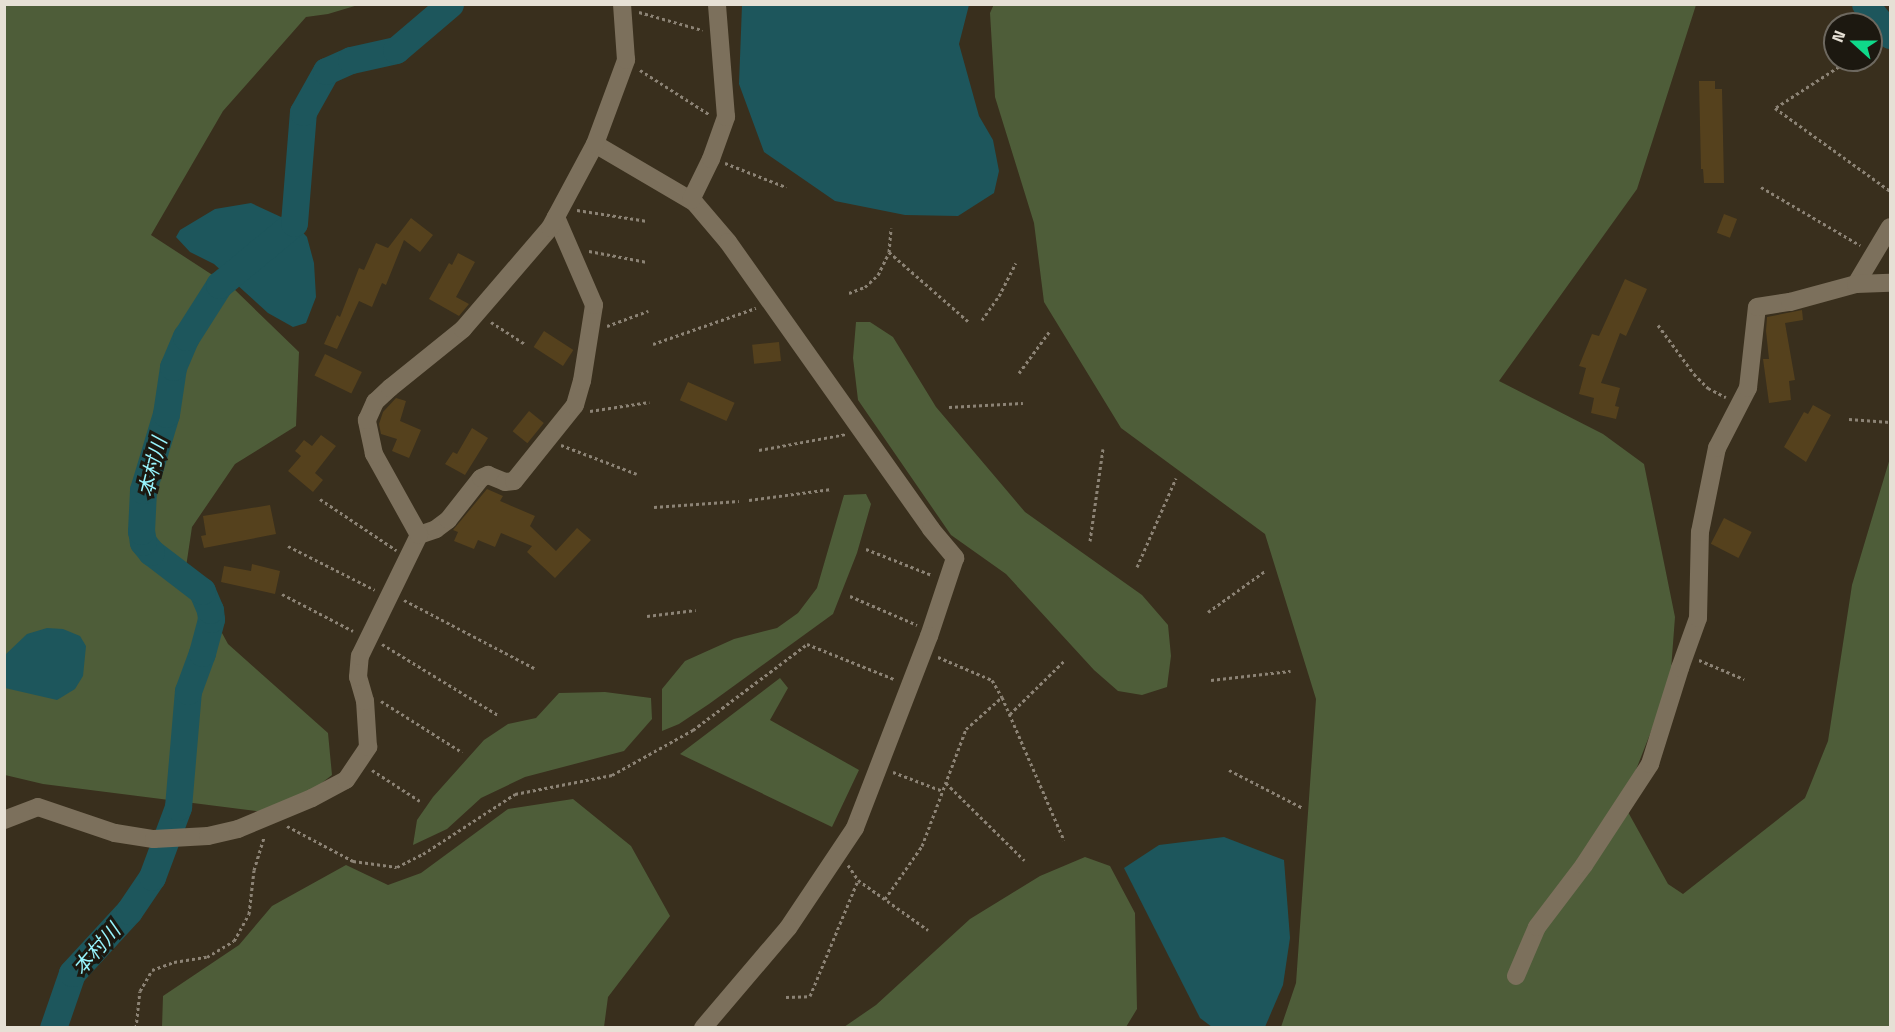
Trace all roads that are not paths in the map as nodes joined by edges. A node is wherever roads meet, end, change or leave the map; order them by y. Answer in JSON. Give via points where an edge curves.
{"nodes":[{"id":1,"x":717,"y":4,"type":"edge"},
{"id":2,"x":628,"y":8,"type":"edge"},
{"id":3,"x":595,"y":144,"type":"junction"},
{"id":4,"x":691,"y":200,"type":"junction"},
{"id":5,"x":556,"y":217,"type":"junction"},
{"id":6,"x":1890,"y":227,"type":"edge"},
{"id":7,"x":1890,"y":283,"type":"edge"},
{"id":8,"x":1856,"y":284,"type":"junction"},
{"id":9,"x":419,"y":535,"type":"junction"},
{"id":10,"x":4,"y":820,"type":"edge"},
{"id":11,"x":1516,"y":976,"type":"dead end"},
{"id":12,"x":703,"y":1028,"type":"edge"}],
"edges":[{"from":1,"to":4,"type":"street","via":[[726,117]]},
{"from":2,"to":3,"type":"street","via":[[626,60]]},
{"from":3,"to":4,"type":"street"},
{"from":3,"to":5,"type":"street"},
{"from":4,"to":12,"type":"street","via":[[729,242],[931,530],[955,558],[855,828],[788,928]]},
{"from":5,"to":9,"type":"street","via":[[463,329],[375,402],[367,420],[374,454]]},
{"from":5,"to":9,"type":"street","via":[[594,305],[575,405],[514,481],[488,475],[480,478],[448,520]]},
{"from":6,"to":8,"type":"street"},
{"from":7,"to":8,"type":"street"},
{"from":8,"to":11,"type":"street","via":[[1757,307],[1748,388],[1718,448],[1700,532],[1698,618],[1650,764],[1538,927]]},
{"from":9,"to":10,"type":"street","via":[[360,656],[358,677],[365,701],[368,747],[346,780],[238,830],[208,836],[154,839],[115,833],[38,807]]}]}
